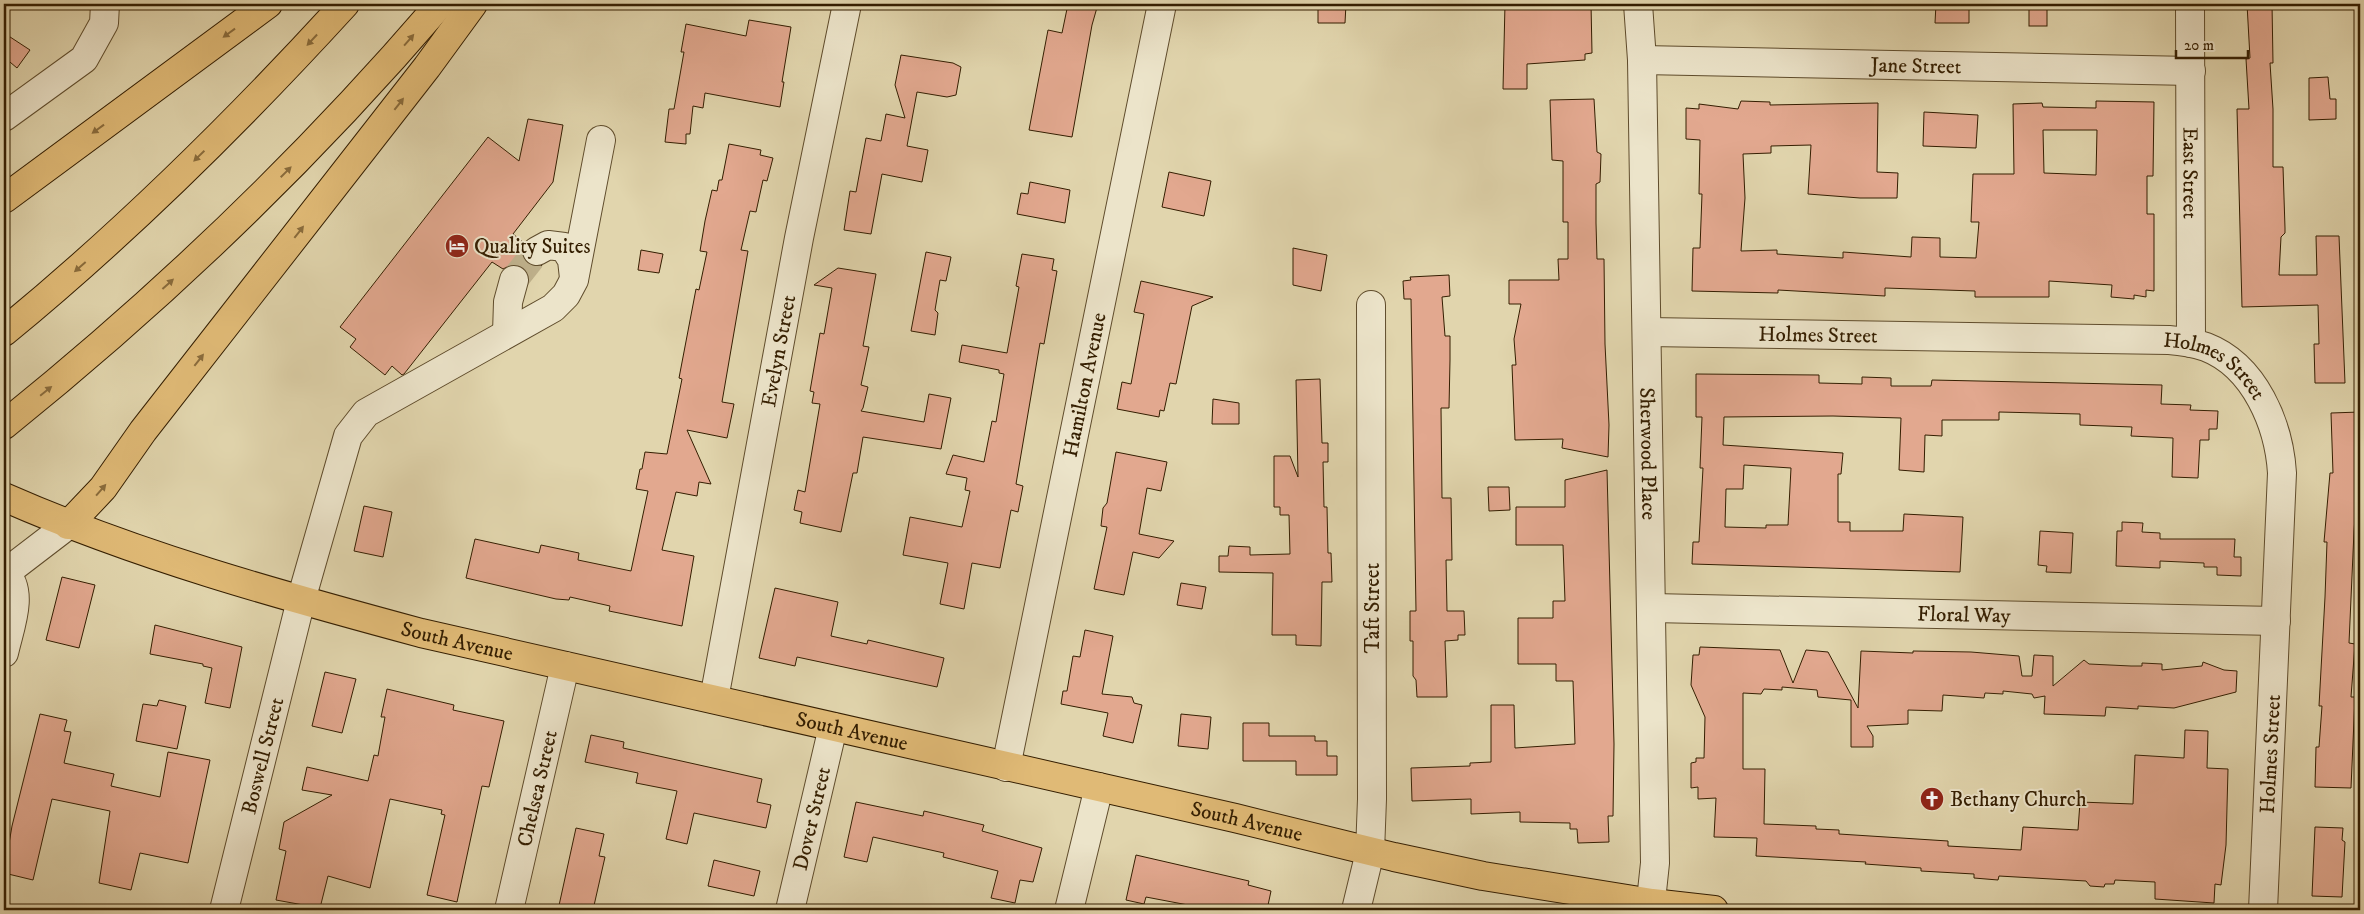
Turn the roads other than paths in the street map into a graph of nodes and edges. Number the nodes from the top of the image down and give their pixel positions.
1 (105, 4) edge
2 (268, 4) edge
3 (345, 4) edge
4 (440, 4) edge
5 (473, 4) edge
6 (847, 4) edge
7 (1162, 4) edge
8 (1638, 4) edge
9 (2190, 4) edge
10 (1642, 60) junction
11 (2190, 71) junction
12 (4, 117) edge
13 (601, 140) dead end
14 (4, 199) edge
15 (536, 251) tunnel mouth
16 (514, 280) tunnel mouth
17 (574, 280) junction
18 (1371, 305) dead end
19 (4, 332) edge
20 (1647, 332) junction
21 (507, 333) junction
22 (2191, 342) junction
23 (6, 423) edge
24 (4, 496) edge
25 (68, 525) junction
26 (4, 574) edge
27 (301, 600) junction
28 (1652, 608) junction
29 (2276, 621) junction
30 (4, 653) edge
31 (566, 666) junction
32 (714, 699) junction
33 (833, 727) junction
34 (1006, 767) junction
35 (1099, 787) junction
36 (1370, 852) junction
37 (1651, 907) edge
38 (224, 910) edge
39 (509, 910) edge
40 (790, 910) edge
41 (1069, 910) edge
42 (1356, 910) edge
43 (1714, 910) edge
44 (2263, 910) edge

1 - 12 street
2 -> 14 main road
3 -> 19 main road
23 -> 4 main road
25 -> 5 main road
6 - 32 street, Evelyn Street
7 - 34 street, Hamilton Avenue
8 - 10 street, Sherwood Place
9 - 11 street, East Street
10 - 11 street, Jane Street
10 - 20 street, Sherwood Place
11 - 22 street, East Street
13 - 17 street
15 - 17 street
16 - 21 street
17 - 21 street, Boswell Street
18 - 36 street, Taft Street
20 - 22 street, Holmes Street
20 - 28 street, Sherwood Place
21 - 27 street, Boswell Street
22 - 29 street, Holmes Street
24 - 25 main road, South Avenue
25 - 26 street
25 - 27 main road, South Avenue
26 - 30 street
27 - 31 main road, South Avenue
27 - 38 street, Boswell Street
28 - 29 street, Floral Way
28 - 37 street, Sherwood Place
29 - 44 street, Holmes Street
31 - 32 main road, South Avenue
31 - 39 street, Chelsea Street
32 - 33 main road, South Avenue
33 - 34 main road, South Avenue
33 - 40 street, Dover Street
34 - 35 main road, South Avenue
35 - 36 main road, South Avenue
35 - 41 street
36 - 37 main road, South Avenue
36 - 42 street, Taft Street
37 - 43 main road, South Avenue

